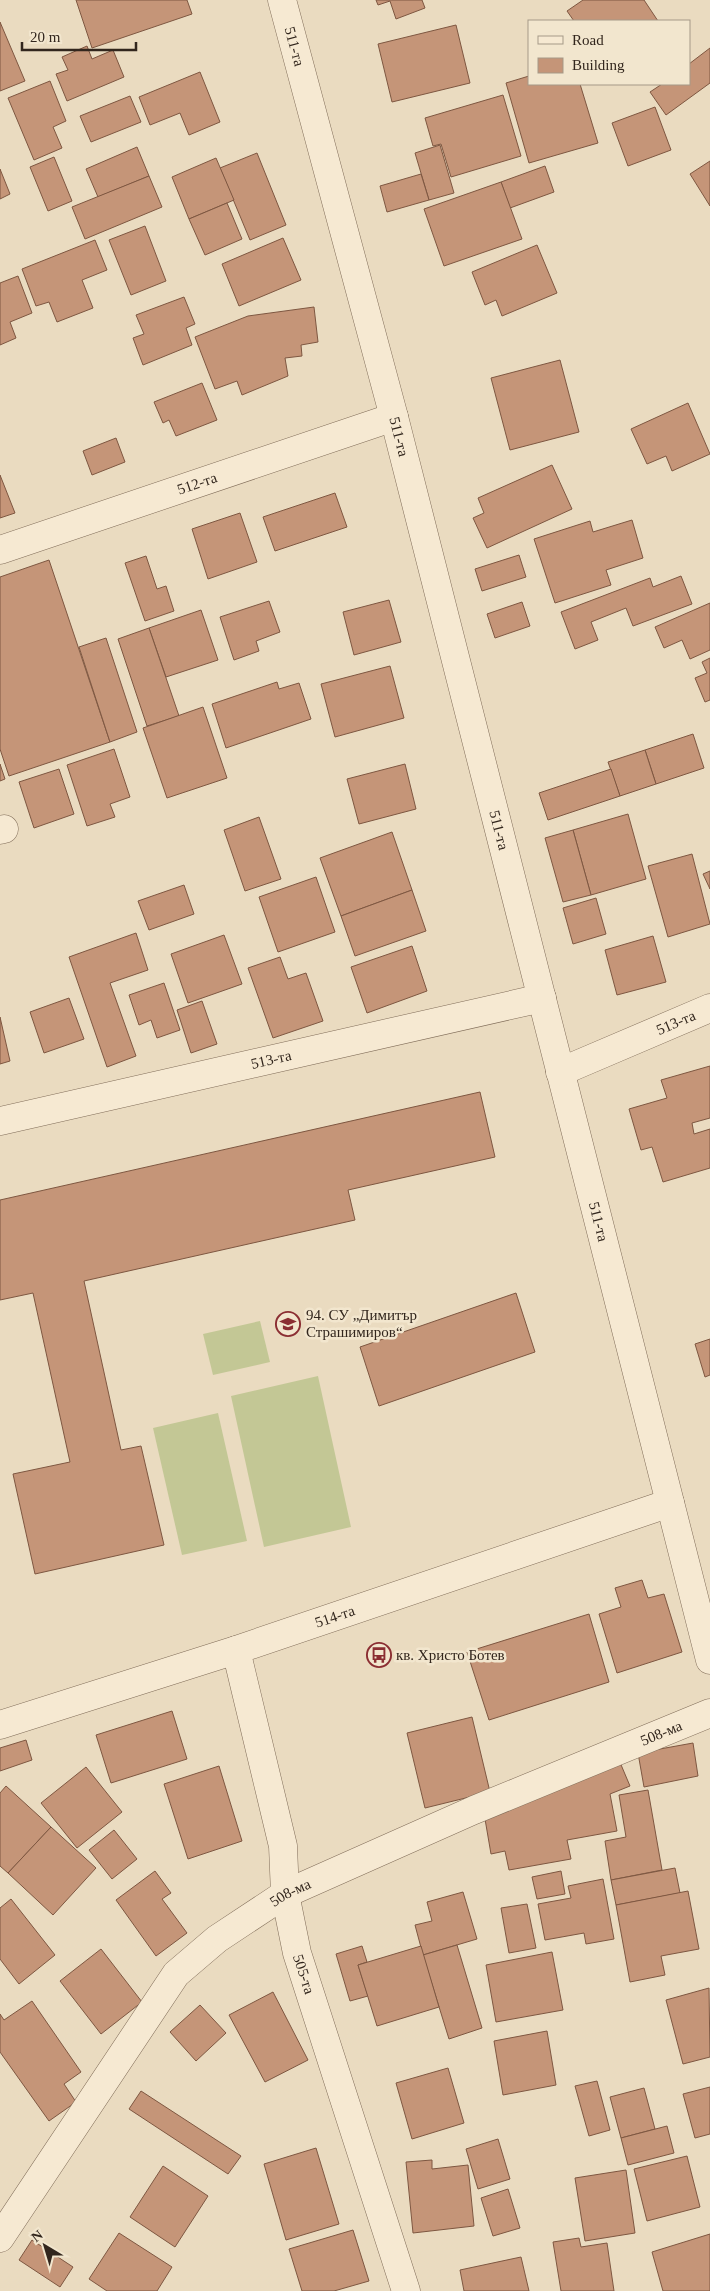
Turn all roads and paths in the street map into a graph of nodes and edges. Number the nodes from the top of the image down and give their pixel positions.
1 (282, 0) edge
2 (394, 418) junction
3 (0, 550) edge
4 (542, 998) junction
5 (710, 1008) edge
6 (560, 1072) junction
7 (0, 1121) edge
8 (670, 1503) junction
9 (701, 1585) edge
10 (236, 1650) junction
11 (710, 1660) edge
12 (710, 1713) edge
13 (0, 1725) edge
14 (285, 1894) junction
15 (0, 2238) edge
16 (406, 2291) edge

1 - 2 street, 511-та
2 - 3 street, 512-та
2 - 4 street, 511-та
4 - 6 street, 511-та
4 - 7 street, 513-та
5 - 6 street, 513-та
6 - 8 street, 511-та
8 - 9 street, 511-та
8 - 10 street, 514-та
9 - 11 street, 511-та
10 - 13 street, 514-та
10 - 14 street, 505-та
12 - 14 street, 508-ма
14 - 15 street, 508-ма
14 - 16 street, 505-та

